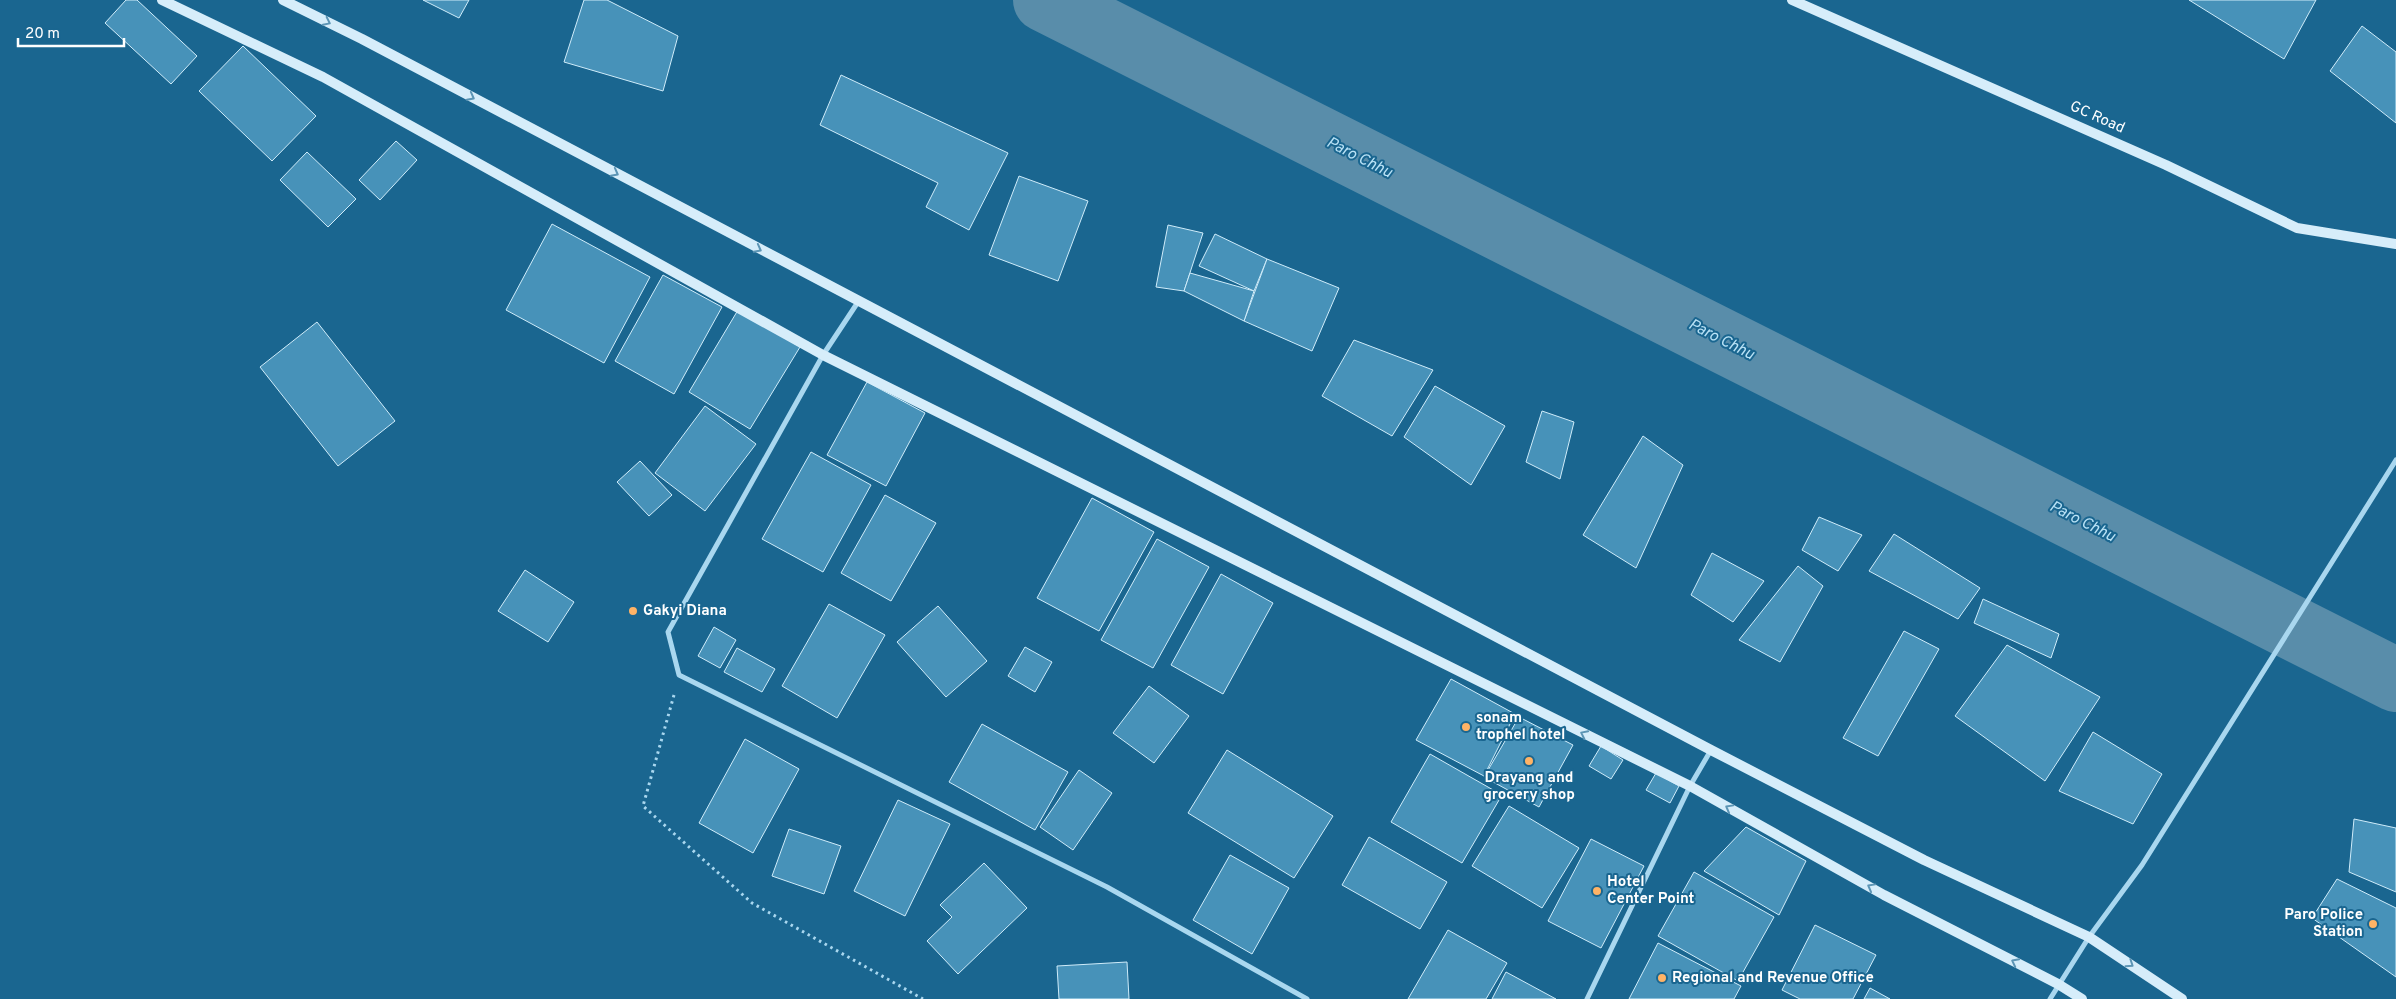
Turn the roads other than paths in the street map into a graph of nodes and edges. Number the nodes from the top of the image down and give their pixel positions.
1 (162, 0) edge
2 (284, 0) edge
3 (1792, 0) edge
4 (2396, 244) edge
5 (858, 302) junction
6 (823, 355) junction
7 (2396, 460) edge
8 (1711, 750) junction
9 (1690, 786) junction
10 (2089, 937) junction
11 (2058, 984) junction
12 (1307, 999) edge
13 (1587, 999) edge
14 (2050, 999) edge
15 (2082, 999) edge
16 (2182, 999) edge

1 - 6 street
2 -> 5 street
3 - 4 street, GC Road
5 - 6 street
5 - 8 street
9 -> 6 street
6 - 12 street
7 - 10 street
8 - 9 street
8 - 10 street
11 -> 9 street
9 - 13 street
10 - 11 street
10 -> 16 street
11 - 14 street
11 - 15 street

